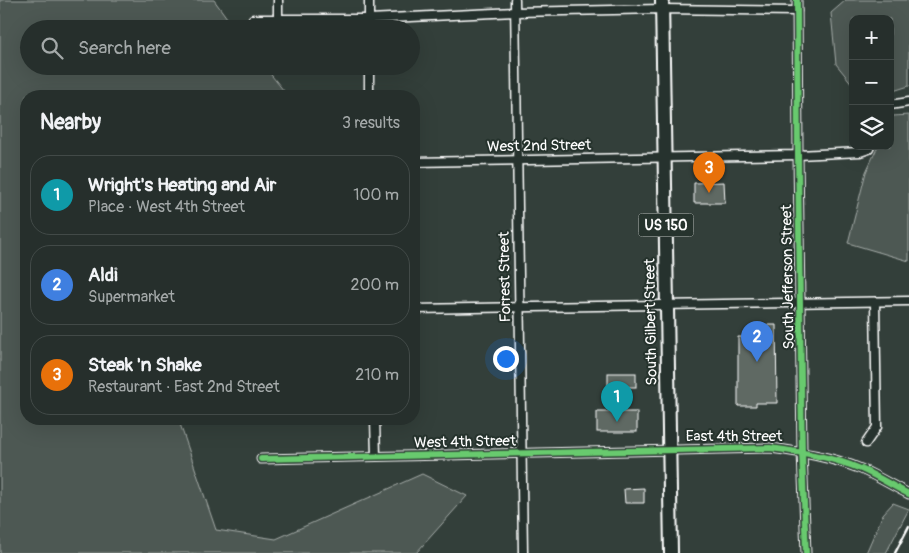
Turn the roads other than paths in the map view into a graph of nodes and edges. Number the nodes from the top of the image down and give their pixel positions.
1 (278, 0) edge
2 (369, 0) edge
3 (515, 0) edge
4 (797, 0) edge
5 (662, 4) edge
6 (797, 10) junction
7 (515, 12) junction
8 (252, 19) dead end
9 (278, 19) junction
10 (369, 19) junction
11 (369, 75) edge
12 (369, 90) edge
13 (909, 102) edge
14 (894, 104) edge
15 (866, 150) edge
16 (798, 155) junction
17 (664, 157) junction
18 (517, 160) junction
19 (420, 162) edge
20 (909, 301) edge
21 (801, 302) junction
22 (875, 302) junction
23 (667, 305) junction
24 (520, 307) junction
25 (420, 310) edge
26 (375, 425) edge
27 (866, 443) dead end
28 (670, 451) junction
29 (802, 452) junction
30 (521, 453) junction
31 (376, 456) junction
32 (261, 459) dead end
33 (909, 494) edge
34 (523, 553) edge
35 (672, 553) edge
36 (806, 553) edge

1 - 9 street
2 - 10 street
3 - 7 street, Forrest Street
4 - 6 street, South Jefferson Street
5 - 6 street
5 - 7 street
5 - 17 main road, South Gilbert Street / US 150
6 - 16 street, South Jefferson Street
7 - 10 street
7 - 18 street, Forrest Street
8 - 9 street
9 - 10 street
11 - 12 street
13 - 14 street
15 - 16 street, West 2nd Street
16 - 17 street, West 2nd Street
16 - 21 street, South Jefferson Street
17 - 18 street, West 2nd Street
17 - 23 main road, South Gilbert Street / US 150
18 - 19 street, West 2nd Street
18 - 24 street, Forrest Street
20 - 22 street
21 - 22 street
21 - 23 street
21 - 29 street, South Jefferson Street
22 - 27 street
23 - 24 street
23 - 28 main road, South Gilbert Street / US 150
24 - 25 street
24 - 30 street, Forrest Street
26 - 31 street
28 - 29 street, East 4th Street
28 - 30 street, West 4th Street
28 - 35 main road, South Gilbert Street / US 150
29 - 33 street, East 4th Street
29 - 36 street, South Jefferson Street
30 - 31 street, West 4th Street
30 - 34 street, Forrest Street
31 - 32 street, West 4th Street

